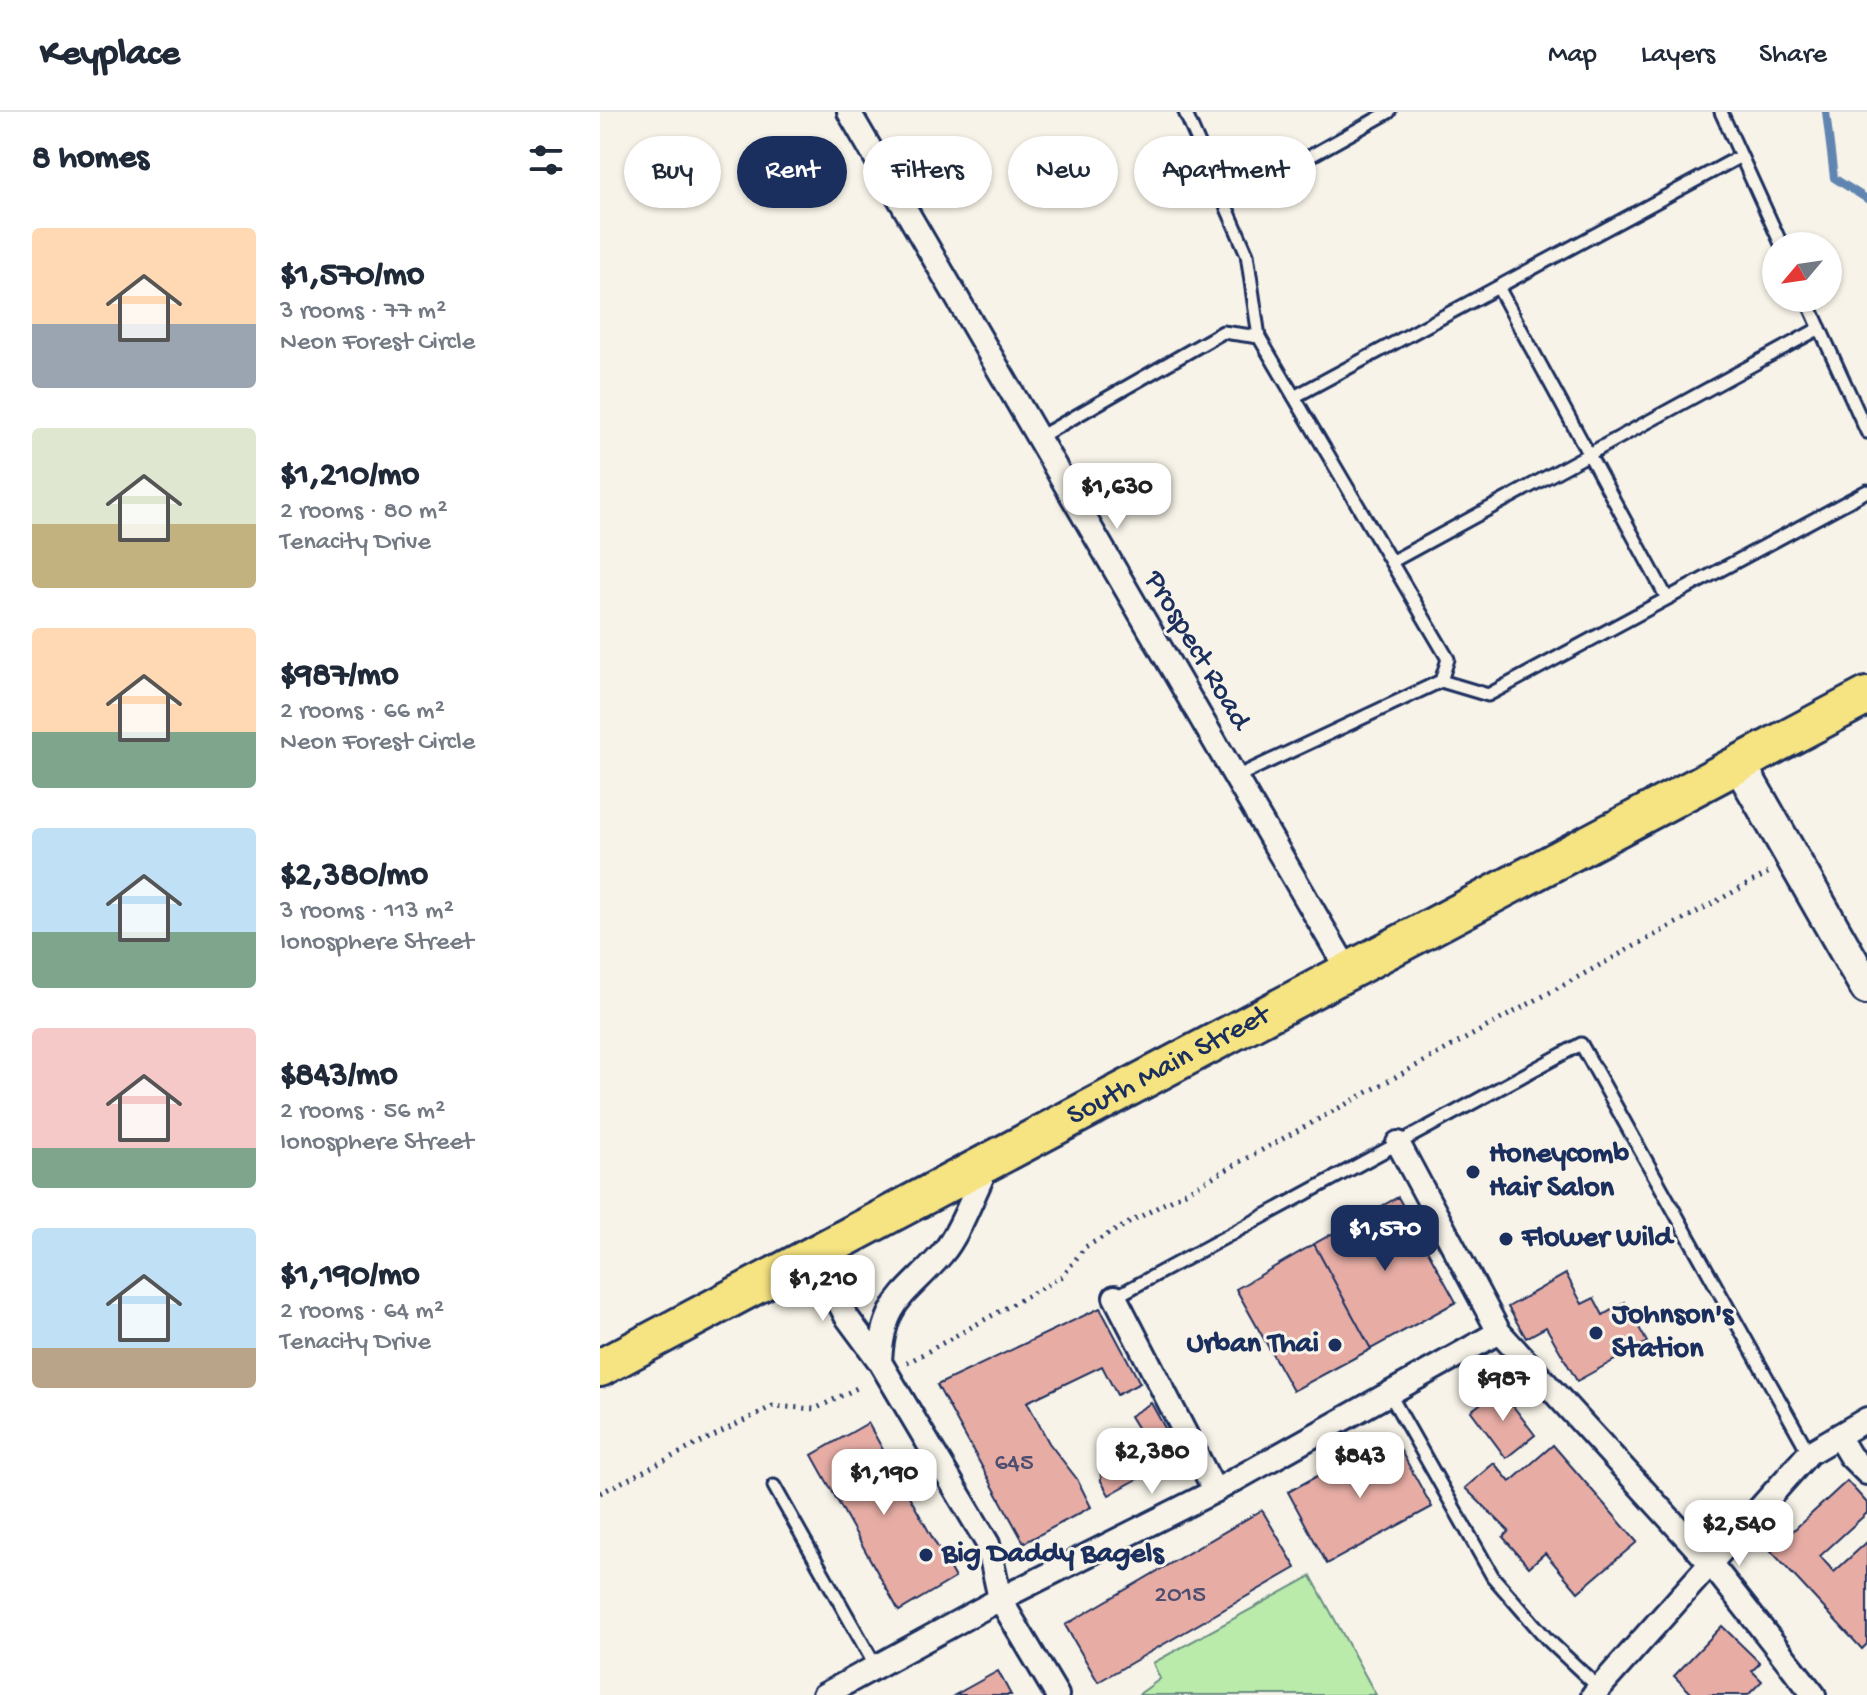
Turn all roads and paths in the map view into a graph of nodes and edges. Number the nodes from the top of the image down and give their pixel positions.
1 (849, 112) edge
2 (1185, 112) edge
3 (1389, 112) edge
4 (1721, 112) edge
5 (1195, 136) edge
6 (1316, 153) edge
7 (1741, 156) junction
8 (1227, 208) edge
9 (1776, 232) edge
10 (1498, 287) junction
11 (1813, 312) edge
12 (1820, 328) junction
13 (1259, 337) junction
14 (1294, 397) junction
15 (1867, 432) edge
16 (1036, 439) junction
17 (1588, 454) junction
18 (1867, 491) edge
19 (1391, 562) junction
20 (1667, 598) junction
21 (1441, 681) junction
22 (1867, 696) edge
23 (1739, 764) junction
24 (1236, 777) junction
25 (1793, 859) junction
26 (1348, 971) junction
27 (1867, 988) edge
28 (1398, 1143) junction
29 (989, 1161) junction
30 (814, 1254) junction
31 (1115, 1297) joint
32 (1499, 1332) junction
33 (880, 1362) junction
34 (906, 1364) dead end
35 (600, 1368) edge
36 (859, 1387) dead end
37 (1389, 1393) junction
38 (1867, 1419) edge
39 (1838, 1436) junction
40 (1809, 1453) junction
41 (1867, 1473) edge
42 (774, 1486) dead end
43 (1215, 1491) junction
44 (600, 1493) edge
45 (1711, 1564) junction
46 (1000, 1599) junction
47 (876, 1667) junction
48 (857, 1687) edge
49 (1596, 1692) edge
50 (824, 1695) edge
51 (1057, 1695) edge
52 (1814, 1695) edge

1 - 16 street, Prospect Road
2 - 5 lane
3 - 6 lane
4 - 7 lane
7 - 9 lane
7 - 10 lane
8 - 13 lane
10 - 14 lane
10 - 17 lane
11 - 12 lane
12 - 15 lane
12 - 17 lane
13 - 14 lane
13 - 16 lane
14 - 19 lane
16 - 24 street, Prospect Road
17 - 19 lane
17 - 20 lane
18 - 20 lane
19 - 21 lane
20 - 21 lane
21 - 24 lane
22 - 23 main road, South Main Street
23 - 25 street
23 - 26 main road, South Main Street
24 - 26 street, Prospect Road
25 - 27 street
25 - 34 path
26 - 29 main road, South Main Street
28 - 31 lane
28 - 32 street
28 - 40 lane
29 - 30 main road, South Main Street
29 - 33 street
30 - 33 street
30 - 35 main road, South Main Street
31 - 43 street
32 - 37 street
32 - 45 street
33 - 46 street
36 - 44 path
37 - 43 street
37 - 49 lane
38 - 39 street
39 - 40 street
39 - 41 street
40 - 45 street
42 - 47 lane
43 - 46 street
45 - 49 street
45 - 52 street
46 - 47 street
46 - 51 street
47 - 48 street
48 - 50 street

